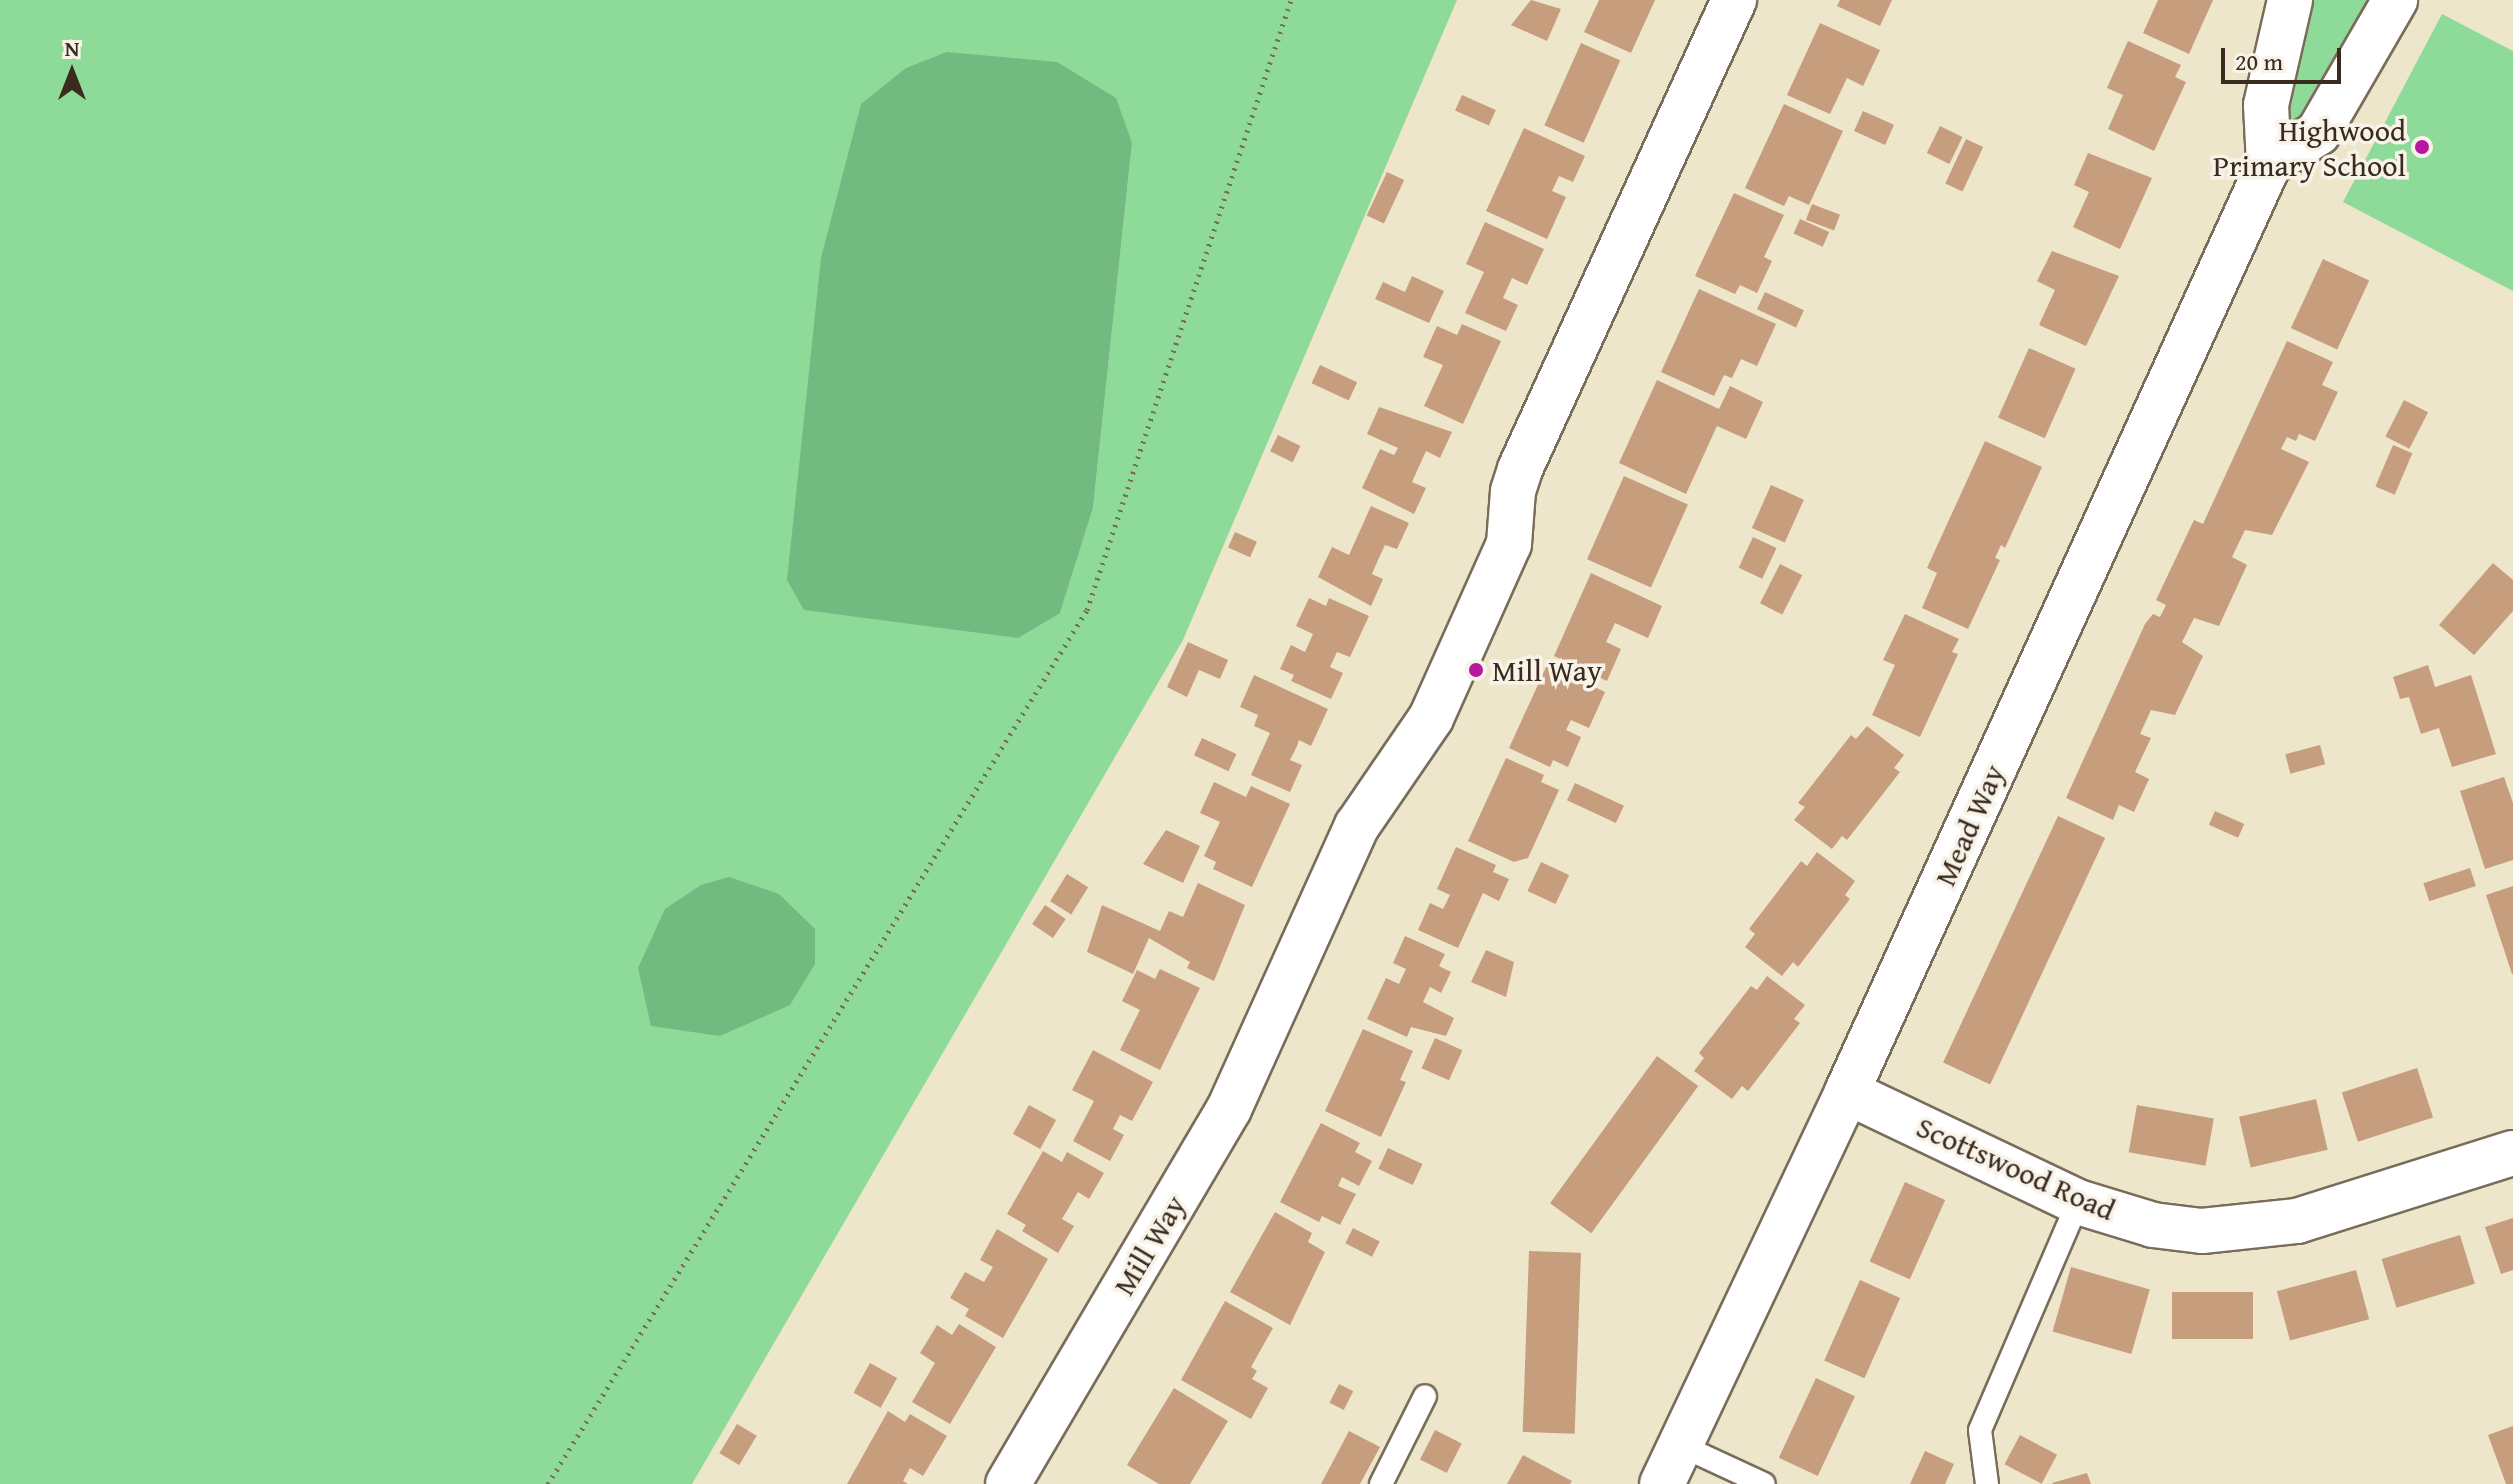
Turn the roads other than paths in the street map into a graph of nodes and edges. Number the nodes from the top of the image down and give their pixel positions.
1 (1734, 0) edge
2 (2290, 0) edge
3 (2395, 0) edge
4 (2269, 164) junction
5 (1847, 1092) junction
6 (2513, 1153) edge
7 (2078, 1202) junction
8 (1425, 1396) dead end
9 (1682, 1446) junction
10 (1008, 1484) edge
11 (1381, 1484) edge
12 (1662, 1484) edge
13 (1764, 1484) edge
14 (1987, 1484) edge

1 - 10 street, Mill Way
2 - 4 street, Mead Way
3 - 4 street
4 - 5 street, Mead Way
5 - 7 street, Scottswood Road
5 - 9 street, Mead Way
6 - 7 street, Scottswood Road
7 - 14 lane
8 - 11 lane
9 - 12 street, Mead Way
9 - 13 lane

